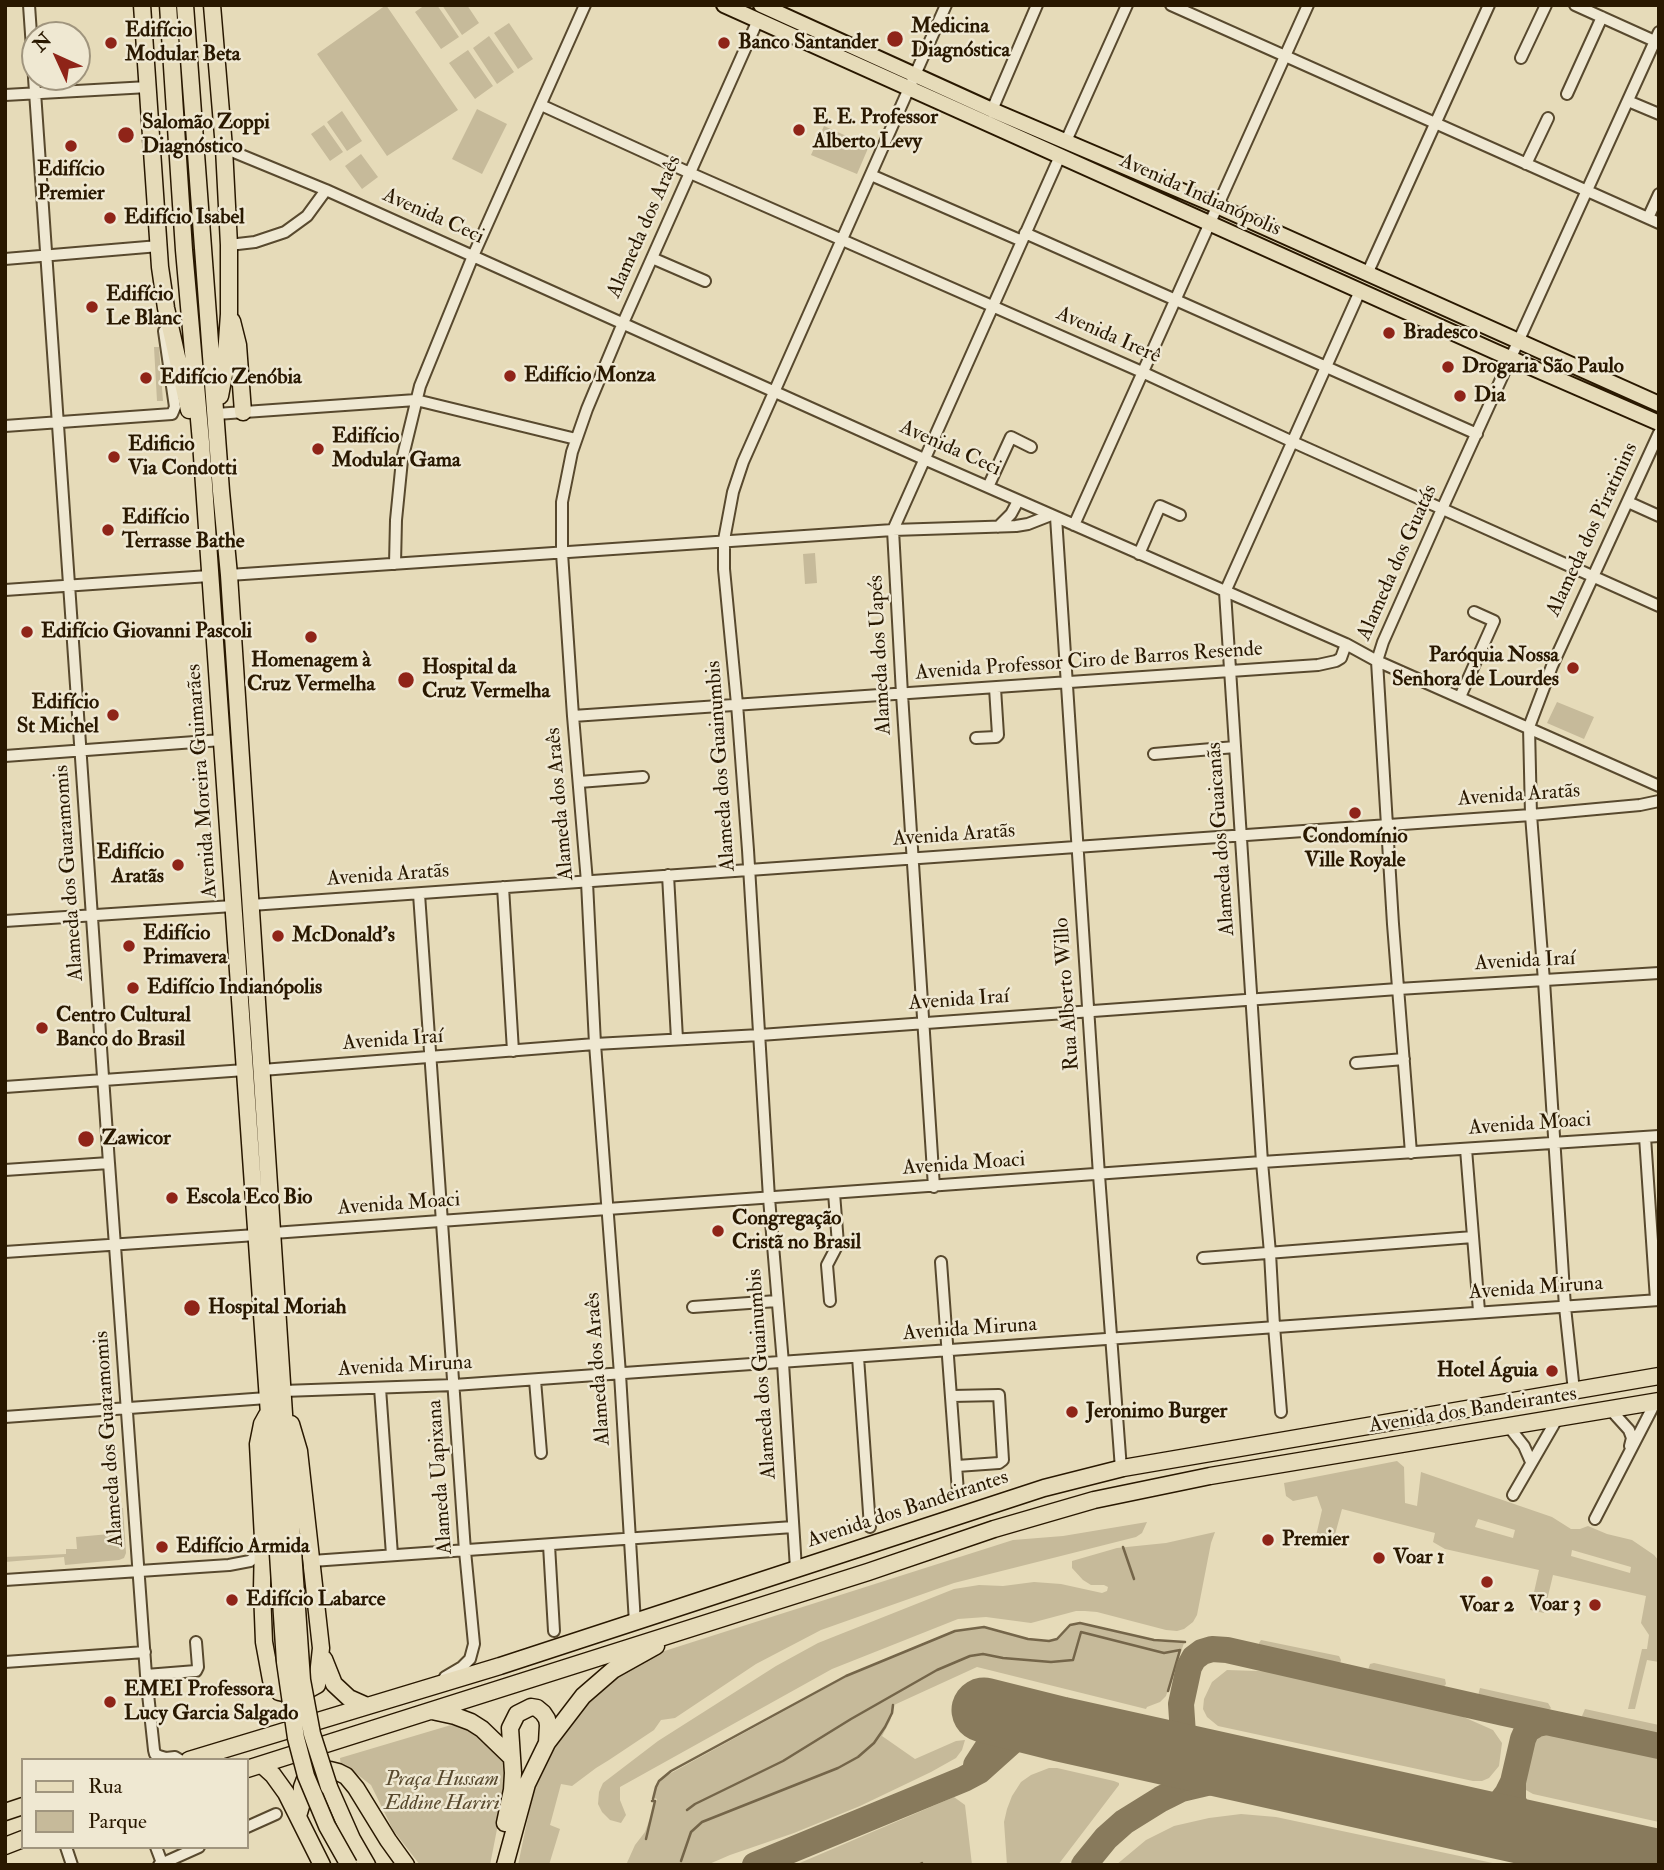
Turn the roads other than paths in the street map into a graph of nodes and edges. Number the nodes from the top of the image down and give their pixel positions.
1 (29, 5) edge
2 (142, 5) edge
3 (168, 5) edge
4 (185, 5) edge
5 (212, 5) edge
6 (585, 5) edge
7 (724, 5) edge
8 (946, 5) edge
9 (1037, 5) edge
10 (1127, 5) edge
11 (1171, 5) edge
12 (1308, 5) edge
13 (1489, 5) edge
14 (1546, 5) edge
15 (1575, 5) edge
16 (763, 9) edge
17 (1602, 18) junction
18 (1658, 39) edge
19 (1286, 56) junction
20 (1521, 58) dead end
21 (912, 81) junction
22 (148, 87) junction
23 (34, 93) junction
24 (1567, 94) dead end
25 (5, 95) edge
26 (1628, 101) junction
27 (541, 105) junction
28 (992, 110) junction
29 (1659, 114) edge
30 (1548, 118) dead end
31 (1436, 123) junction
32 (1066, 141) junction
33 (224, 148) junction
34 (1060, 156) junction
35 (1526, 164) junction
36 (690, 173) junction
37 (871, 175) junction
38 (326, 190) junction
39 (1587, 190) junction
40 (1659, 194) edge
41 (1217, 206) junction
42 (1648, 218) junction
43 (1210, 223) junction
44 (1659, 223) edge
45 (1023, 237) junction
46 (842, 239) junction
47 (229, 245) junction
48 (159, 246) junction
49 (47, 256) junction
50 (473, 256) junction
51 (652, 258) junction
52 (5, 259) edge
53 (1367, 274) junction
54 (705, 281) dead end
55 (1360, 291) junction
56 (1175, 299) junction
57 (992, 306) junction
58 (166, 308) junction
59 (229, 314) junction
60 (623, 323) junction
61 (1518, 342) junction
62 (1511, 359) junction
63 (1327, 366) junction
64 (1142, 372) junction
65 (774, 390) junction
66 (416, 400) junction
67 (1659, 404) edge
68 (243, 412) junction
69 (216, 413) junction
70 (57, 422) junction
71 (1659, 423) edge
72 (5, 426) edge
73 (1659, 433) edge
74 (1477, 434) junction
75 (576, 439) junction
76 (201, 442) junction
77 (1293, 442) junction
78 (1031, 447) dead end
79 (924, 460) junction
80 (988, 486) junction
81 (1018, 501) junction
82 (1628, 502) junction
83 (1443, 509) junction
84 (1180, 515) dead end
85 (1053, 516) junction
86 (1659, 516) edge
87 (1074, 525) junction
88 (998, 527) junction
89 (893, 530) junction
90 (723, 540) junction
91 (562, 553) junction
92 (1139, 554) junction
93 (395, 564) junction
94 (229, 575) junction
95 (209, 576) junction
96 (1594, 576) junction
97 (69, 585) junction
98 (5, 590) edge
99 (1225, 592) junction
100 (1659, 606) edge
101 (1474, 612) dead end
102 (1346, 644) junction
103 (1377, 661) junction
104 (1230, 672) junction
105 (1065, 683) junction
106 (995, 688) junction
107 (902, 694) junction
108 (1460, 697) junction
109 (737, 704) junction
110 (573, 716) junction
111 (1529, 727) junction
112 (975, 738) dead end
113 (222, 740) junction
114 (1235, 747) junction
115 (81, 751) junction
116 (1154, 754) dead end
117 (5, 756) edge
118 (643, 778) dead end
119 (579, 782) junction
120 (1659, 786) edge
121 (1659, 802) edge
122 (1531, 815) junction
123 (1387, 825) junction
124 (1241, 835) junction
125 (1077, 847) junction
126 (912, 858) junction
127 (750, 869) junction
128 (668, 876) junction
129 (587, 882) junction
130 (503, 887) junction
131 (419, 894) junction
132 (251, 905) junction
133 (233, 906) junction
134 (92, 915) junction
135 (5, 921) edge
136 (1659, 973) edge
137 (1544, 981) junction
138 (1398, 989) junction
139 (1252, 1000) junction
140 (1088, 1010) junction
141 (923, 1023) junction
142 (760, 1035) junction
143 (677, 1040) junction
144 (595, 1044) junction
145 (513, 1051) junction
146 (431, 1057) junction
147 (1404, 1059) junction
148 (1356, 1063) dead end
149 (244, 1070) junction
150 (262, 1070) junction
151 (103, 1080) junction
152 (5, 1087) edge
153 (1659, 1136) edge
154 (1645, 1137) junction
155 (1555, 1143) junction
156 (1466, 1149) junction
157 (1411, 1153) junction
158 (1262, 1162) junction
159 (109, 1163) junction
160 (5, 1170) edge
161 (1099, 1175) junction
162 (933, 1187) junction
163 (834, 1193) junction
164 (769, 1198) junction
165 (607, 1209) junction
166 (442, 1221) junction
167 (273, 1233) junction
168 (256, 1235) junction
169 (1473, 1237) junction
170 (115, 1244) junction
171 (5, 1252) edge
172 (1270, 1253) junction
173 (1203, 1258) dead end
174 (941, 1262) dead end
175 (1657, 1300) edge
176 (777, 1301) junction
177 (830, 1301) dead end
178 (693, 1307) dead end
179 (1565, 1307) junction
180 (1479, 1311) junction
181 (1274, 1326) junction
182 (1111, 1340) junction
183 (948, 1351) junction
184 (858, 1357) junction
185 (783, 1363) junction
186 (620, 1374) junction
187 (1659, 1376) edge
188 (535, 1380) junction
189 (454, 1385) junction
190 (380, 1388) junction
191 (284, 1391) junction
192 (1574, 1391) junction
193 (952, 1396) junction
194 (1657, 1401) edge
195 (268, 1405) junction
196 (127, 1408) junction
197 (1610, 1409) junction
198 (1281, 1412) dead end
199 (285, 1416) junction
200 (5, 1417) edge
201 (1557, 1419) junction
202 (1509, 1427) junction
203 (1629, 1452) junction
204 (541, 1454) dead end
205 (1531, 1462) junction
206 (957, 1466) junction
207 (1121, 1469) junction
208 (958, 1492) dead end
209 (1513, 1495) dead end
210 (1595, 1519) dead end
211 (793, 1527) junction
212 (870, 1527) dead end
213 (263, 1539) junction
214 (630, 1539) junction
215 (549, 1545) junction
216 (465, 1551) junction
217 (286, 1553) junction
218 (392, 1555) junction
219 (313, 1561) junction
220 (796, 1569) junction
221 (138, 1571) junction
222 (5, 1580) edge
223 (635, 1623) junction
224 (554, 1631) dead end
225 (669, 1635) junction
226 (196, 1642) dead end
227 (321, 1648) junction
228 (145, 1652) junction
229 (5, 1662) edge
230 (146, 1675) junction
231 (418, 1692) junction
232 (367, 1706) junction
233 (429, 1711) junction
234 (547, 1743) junction
235 (166, 1758) edge
236 (196, 1758) edge
237 (512, 1758) junction
238 (255, 1767) edge
239 (276, 1814) dead end
240 (298, 1816) junction
241 (248, 1827) edge
242 (195, 1849) edge
243 (161, 1864) edge
244 (322, 1865) edge
245 (349, 1865) edge
246 (367, 1865) edge
247 (406, 1865) edge
248 (497, 1865) edge
249 (505, 1865) edge

1 - 23 street, Alameda dos Guaramomis
2 - 22 highway
3 - 76 highway, Avenida Moreira Guimarães
4 - 69 highway, Avenida Moreira Guimarães
5 - 33 highway, Avenida Moreira Guimarães
6 - 27 street
7 - 16 main road, Avenida Indianópolis
8 - 21 street, Alameda dos Guainumbis
9 - 28 street
10 - 32 street
11 - 19 street
12 - 19 street
13 - 31 street
14 - 20 street
15 - 17 street
16 - 21 main road, Avenida Indianópolis
16 - 36 street, Alameda dos Araês
17 - 18 street
17 - 24 street
18 - 26 street, Alameda dos Guatás
19 - 31 street
19 - 41 street
21 - 28 main road, Avenida Indianópolis
21 - 34 main road, Avenida Indianópolis
21 - 37 street, Alameda dos Guainumbis
22 - 23 street
22 - 48 highway
23 - 25 street
23 - 49 street, Alameda dos Guaramomis
26 - 29 street
26 - 39 street, Alameda dos Guatás
27 - 36 street, Avenida Irerê
27 - 50 street
28 - 32 main road, Avenida Indianópolis
30 - 35 street
31 - 35 street
31 - 53 street
32 - 41 main road, Avenida Indianópolis
33 - 38 street, Avenida Ceci
33 - 47 highway, Avenida Moreira Guimarães
34 - 43 main road, Avenida Indianópolis
34 - 45 street, Alameda dos Uapés
35 - 39 street
36 - 46 street, Avenida Irerê
36 - 51 street, Alameda dos Araês
37 - 45 street
37 - 46 street, Alameda dos Guainumbis
38 - 47 street
38 - 50 street, Avenida Ceci
39 - 42 street
39 - 61 street, Alameda dos Guatás
40 - 42 street
41 - 43 street
41 - 53 main road, Avenida Indianópolis
42 - 44 street
43 - 55 main road, Avenida Indianópolis
43 - 56 street
45 - 56 street
45 - 57 street, Alameda dos Uapés
46 - 57 street, Avenida Irerê
46 - 65 street, Alameda dos Guainumbis
47 - 59 highway, Avenida Moreira Guimarães
48 - 49 street
48 - 58 highway
49 - 52 street
49 - 70 street, Alameda dos Guaramomis
50 - 60 street, Avenida Ceci
50 - 66 street
51 - 54 street
51 - 60 street, Alameda dos Araês
53 - 61 main road, Avenida Indianópolis
55 - 62 main road, Avenida Indianópolis
55 - 63 street, Alameda dos Guaicanãs
56 - 63 street
56 - 64 street
57 - 64 street, Avenida Irerê
57 - 79 street, Alameda dos Uapés
58 - 70 street
58 - 76 highway
59 - 68 highway
59 - 69 highway, Avenida Moreira Guimarães
60 - 65 street, Avenida Ceci
60 - 75 street, Alameda dos Araês
61 - 62 street, Alameda dos Guatás
61 - 67 main road, Avenida Indianópolis
62 - 71 main road, Avenida Indianópolis
62 - 74 street, Alameda dos Guatás
63 - 74 street
63 - 77 street, Alameda dos Guaicanãs
64 - 77 street, Avenida Irerê
64 - 87 street
65 - 79 street, Avenida Ceci
65 - 90 street, Alameda dos Guainumbis
66 - 68 street
66 - 75 street
66 - 93 street
68 - 69 street
69 - 94 highway, Avenida Moreira Guimarães
70 - 72 street
70 - 97 street, Alameda dos Guaramomis
73 - 82 street, Alameda dos Piratinins
74 - 83 street, Alameda dos Guatás
75 - 91 street, Alameda dos Araês
76 - 95 highway, Avenida Moreira Guimarães
77 - 83 street, Avenida Irerê
77 - 99 street, Alameda dos Guaicanãs
78 - 80 street
79 - 80 street, Avenida Ceci
79 - 89 street, Alameda dos Uapés
80 - 81 street, Avenida Ceci
81 - 85 street, Avenida Ceci
81 - 88 street
82 - 86 street
82 - 96 street, Alameda dos Piratinins
83 - 96 street, Avenida Irerê
83 - 103 street, Alameda dos Guatás
84 - 92 street
85 - 87 street, Avenida Ceci
85 - 88 street
85 - 105 street, Rua Alberto Willo
87 - 92 street, Avenida Ceci
88 - 89 street
89 - 90 street
89 - 107 street, Alameda dos Uapés
90 - 91 street
90 - 109 street, Alameda dos Guainumbis
91 - 93 street
91 - 110 street, Alameda dos Araês
92 - 99 street, Avenida Ceci
93 - 94 street
94 - 132 highway, Avenida Moreira Guimarães
95 - 97 street
95 - 113 highway, Avenida Moreira Guimarães
96 - 100 street, Avenida Irerê
96 - 111 street, Alameda dos Piratinins
97 - 98 street
97 - 115 street, Alameda dos Guaramomis
99 - 102 street, Avenida Ceci
99 - 104 street, Alameda dos Guaicanãs
101 - 108 street
102 - 103 street, Avenida Ceci
102 - 104 street, Avenida Professor Ciro de Barros Resende
103 - 108 street, Avenida Ceci
103 - 123 street, Alameda dos Guatás
104 - 105 street, Avenida Professor Ciro de Barros Resende
104 - 114 street, Alameda dos Guaicanãs
105 - 106 street, Avenida Professor Ciro de Barros Resende
105 - 125 street, Rua Alberto Willo
106 - 107 street, Avenida Professor Ciro de Barros Resende
106 - 112 street
107 - 109 street, Avenida Professor Ciro de Barros Resende
107 - 126 street, Alameda dos Uapés
108 - 111 street, Avenida Ceci
109 - 110 street, Avenida Professor Ciro de Barros Resende
109 - 127 street, Alameda dos Guainumbis
110 - 119 street, Alameda dos Araês
111 - 120 street, Avenida Ceci
111 - 122 street, Alameda dos Piratinins
113 - 115 street
113 - 133 highway, Avenida Moreira Guimarães
114 - 116 street
114 - 124 street, Alameda dos Guaicanãs
115 - 117 street
115 - 134 street, Alameda dos Guaramomis
118 - 119 street
119 - 129 street, Alameda dos Araês
121 - 122 street, Avenida Aratãs
122 - 123 street, Avenida Aratãs
122 - 137 street, Alameda dos Piratinins
123 - 124 street, Avenida Aratãs
123 - 138 street, Alameda dos Guatás
124 - 125 street, Avenida Aratãs
124 - 139 street, Alameda dos Guaicanãs
125 - 126 street, Avenida Aratãs
125 - 140 street, Rua Alberto Willo
126 - 127 street, Avenida Aratãs
126 - 141 street, Alameda dos Uapés
127 - 128 street, Avenida Aratãs
127 - 142 street, Alameda dos Guainumbis
128 - 129 street, Avenida Aratãs
128 - 143 street
129 - 130 street, Avenida Aratãs
129 - 144 street, Alameda dos Araês
130 - 131 street, Avenida Aratãs
130 - 145 street
131 - 132 street, Avenida Aratãs
131 - 146 street, Alameda Uapixana
132 - 150 highway, Avenida Moreira Guimarães
133 - 134 street
133 - 149 highway, Avenida Moreira Guimarães
134 - 135 street
134 - 151 street, Alameda dos Guaramomis
136 - 137 street, Avenida Iraí
137 - 138 street, Avenida Iraí
137 - 155 street, Alameda dos Piratinins
138 - 139 street, Avenida Iraí
138 - 147 street, Alameda dos Guatás
139 - 140 street, Avenida Iraí
139 - 158 street, Alameda dos Guaicanãs
140 - 141 street, Avenida Iraí
140 - 161 street, Rua Alberto Willo
141 - 142 street, Avenida Iraí
141 - 162 street, Alameda dos Uapés
142 - 143 street, Avenida Iraí
142 - 164 street, Alameda dos Guainumbis
143 - 144 street, Avenida Iraí
144 - 145 street, Avenida Iraí
144 - 165 street, Alameda dos Araês
145 - 146 street, Avenida Iraí
146 - 150 street, Avenida Iraí
146 - 166 street, Alameda Uapixana
147 - 148 street
147 - 157 street, Alameda dos Guatás
149 - 151 street
149 - 168 highway, Avenida Moreira Guimarães
150 - 167 highway, Avenida Moreira Guimarães
151 - 152 street
151 - 159 street, Alameda dos Guaramomis
153 - 154 street, Avenida Moaci
154 - 155 street, Avenida Moaci
154 - 175 street
155 - 156 street, Avenida Moaci
155 - 179 street, Alameda dos Piratinins
156 - 157 street, Avenida Moaci
156 - 169 street
157 - 158 street, Avenida Moaci
158 - 161 street, Avenida Moaci
158 - 172 street, Alameda dos Guaicanãs
159 - 160 street
159 - 170 street, Alameda dos Guaramomis
161 - 162 street, Avenida Moaci
161 - 182 street, Rua Alberto Willo
162 - 163 street, Avenida Moaci
163 - 164 street, Avenida Moaci
163 - 177 street
164 - 165 street, Avenida Moaci
164 - 176 street, Alameda dos Guainumbis
165 - 166 street, Avenida Moaci
165 - 186 street, Alameda dos Araês
166 - 167 street, Avenida Moaci
166 - 189 street, Alameda Uapixana
167 - 191 highway, Avenida Moreira Guimarães
168 - 170 street
168 - 195 highway, Avenida Moreira Guimarães
169 - 172 street
169 - 180 street
170 - 171 street
170 - 196 street, Alameda dos Guaramomis
172 - 173 street
172 - 181 street, Alameda dos Guaicanãs
174 - 183 street
175 - 179 street, Avenida Miruna
176 - 178 street
176 - 185 street, Alameda dos Guainumbis
179 - 180 street, Avenida Miruna
179 - 192 street, Alameda dos Piratinins
180 - 181 street, Avenida Miruna
181 - 182 street, Avenida Miruna
181 - 198 street, Alameda dos Guaicanãs
182 - 183 street, Avenida Miruna
182 - 207 street, Rua Alberto Willo
183 - 184 street, Avenida Miruna
183 - 193 street
184 - 185 street, Avenida Miruna
184 - 212 street
185 - 186 street, Avenida Miruna
185 - 211 street, Alameda dos Guainumbis
186 - 188 street, Avenida Miruna
186 - 214 street, Alameda dos Araês
187 - 192 highway, Avenida dos Bandeirantes
188 - 189 street, Avenida Miruna
188 - 204 street
189 - 190 street, Avenida Miruna
189 - 216 street, Alameda Uapixana
190 - 191 street, Avenida Miruna
190 - 218 street
191 - 199 highway, Avenida Moreira Guimarães
192 - 207 highway, Avenida dos Bandeirantes
193 - 206 street
193 - 206 street
194 - 197 highway, Avenida dos Bandeirantes
194 - 203 street
195 - 196 street
195 - 213 highway
195 - 217 highway, Avenida Moreira Guimarães
196 - 200 street
196 - 221 street, Alameda dos Guaramomis
197 - 201 highway, Avenida dos Bandeirantes
197 - 203 street
199 - 217 highway, Avenida Moreira Guimarães
199 - 219 highway
201 - 202 highway, Avenida dos Bandeirantes
201 - 205 street
202 - 205 street
202 - 225 highway, Avenida dos Bandeirantes
203 - 210 street
205 - 209 street
206 - 208 street
207 - 220 highway, Avenida dos Bandeirantes
211 - 214 street
211 - 220 street, Alameda dos Guainumbis
213 - 221 street
213 - 227 highway
214 - 215 street
214 - 223 street, Alameda dos Araês
215 - 216 street
215 - 224 street
216 - 218 street
216 - 231 street, Alameda Uapixana
217 - 245 highway, bridge
217 - 246 highway, bridge
218 - 219 street
219 - 227 highway
220 - 223 highway, Avenida dos Bandeirantes
221 - 222 street
221 - 228 street, Alameda dos Guaramomis
223 - 231 highway, Avenida dos Bandeirantes
225 - 233 highway, Avenida dos Bandeirantes
225 - 234 highway
226 - 230 street
227 - 232 highway
228 - 229 street
228 - 230 street, Alameda dos Guaramomis
230 - 235 street, Alameda dos Guaramomis
231 - 232 highway, Avenida dos Bandeirantes
232 - 236 highway, Avenida dos Bandeirantes
233 - 237 highway
233 - 238 highway, Avenida dos Bandeirantes
234 - 237 highway
234 - 249 highway
237 - 248 highway
238 - 240 highway
239 - 241 street
240 - 244 highway
240 - 247 highway
242 - 243 street

